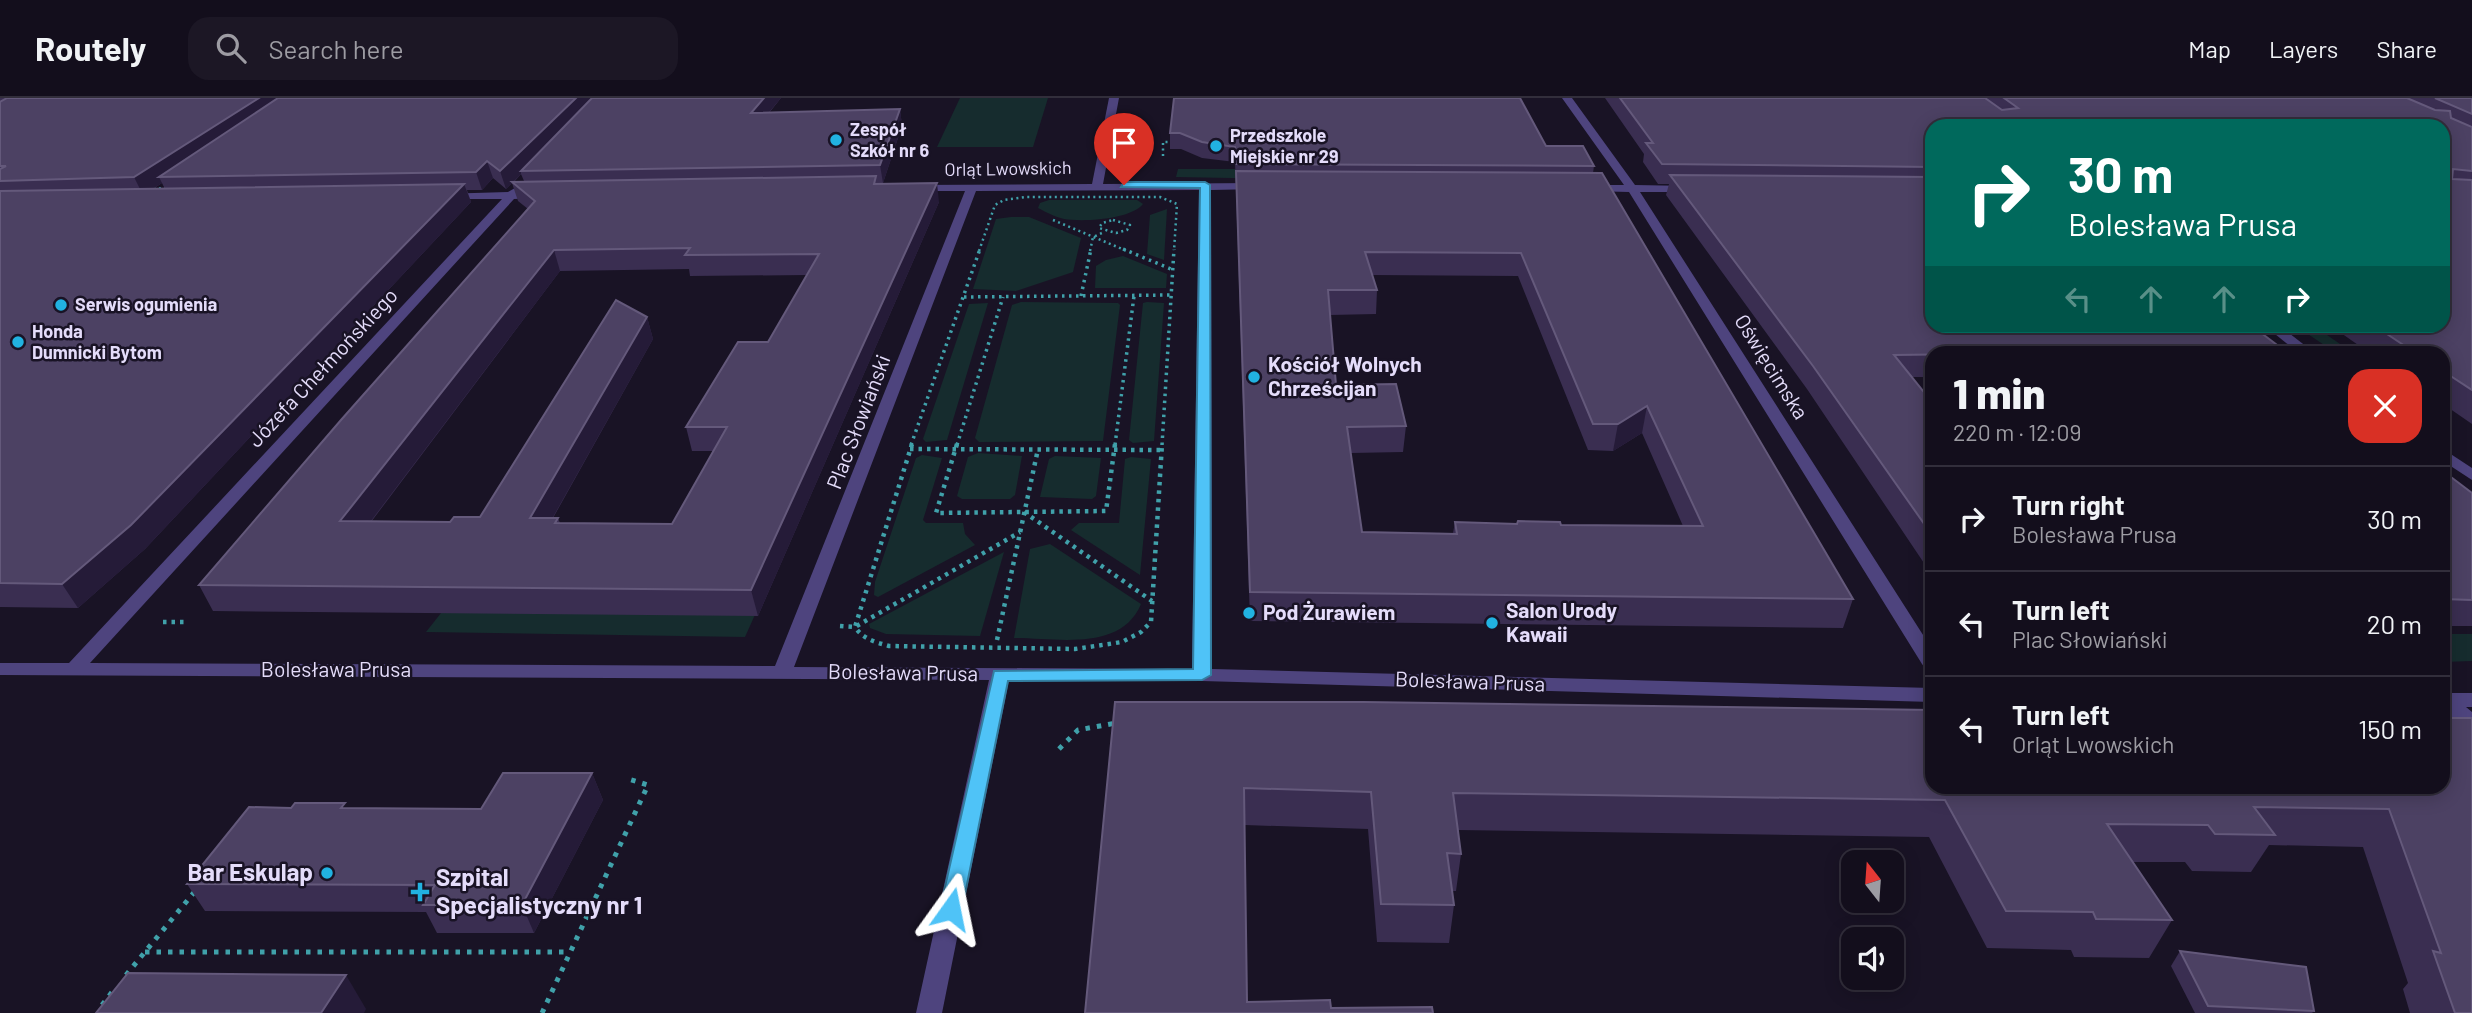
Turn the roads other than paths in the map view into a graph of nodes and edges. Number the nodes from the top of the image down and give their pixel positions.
1 (1114, 98) edge
2 (1567, 98) edge
3 (526, 180) edge
4 (1097, 185) junction
5 (1205, 185) junction
6 (1279, 186) edge
7 (903, 188) edge
8 (1575, 188) edge
9 (1629, 188) junction
10 (1699, 189) edge
11 (549, 194) edge
12 (970, 194) junction
13 (511, 195) junction
14 (434, 196) edge
15 (2281, 333) edge
16 (2298, 346) edge
17 (2450, 459) edge
18 (2472, 475) edge
19 (1925, 653) edge
20 (0, 669) edge
21 (74, 669) junction
22 (783, 671) junction
23 (1000, 675) junction
24 (1202, 675) junction
25 (1925, 695) edge
26 (2450, 700) edge
27 (2472, 700) edge
28 (2450, 705) edge
29 (2472, 724) edge
30 (929, 1013) edge

1 - 4 street
2 - 9 street, Oświęcimska
3 - 13 street, Józefa Chełmońskiego
4 - 5 street, Orląt Lwowskich
4 - 12 street, Orląt Lwowskich
5 - 6 street, Orląt Lwowskich
5 - 24 street
7 - 12 street, Orląt Lwowskich
8 - 9 street
9 - 10 street
9 - 19 street, Oświęcimska
11 - 13 street
12 - 22 street, Plac Słowiański
13 - 14 street
13 - 21 street, Józefa Chełmońskiego
15 - 16 street
17 - 18 street
20 - 21 street, Bolesława Prusa
21 - 22 street, Bolesława Prusa
22 - 23 street, Bolesława Prusa
23 - 24 street, Bolesława Prusa
23 - 30 street
24 - 25 street, Bolesława Prusa
26 - 27 street
28 - 29 street

